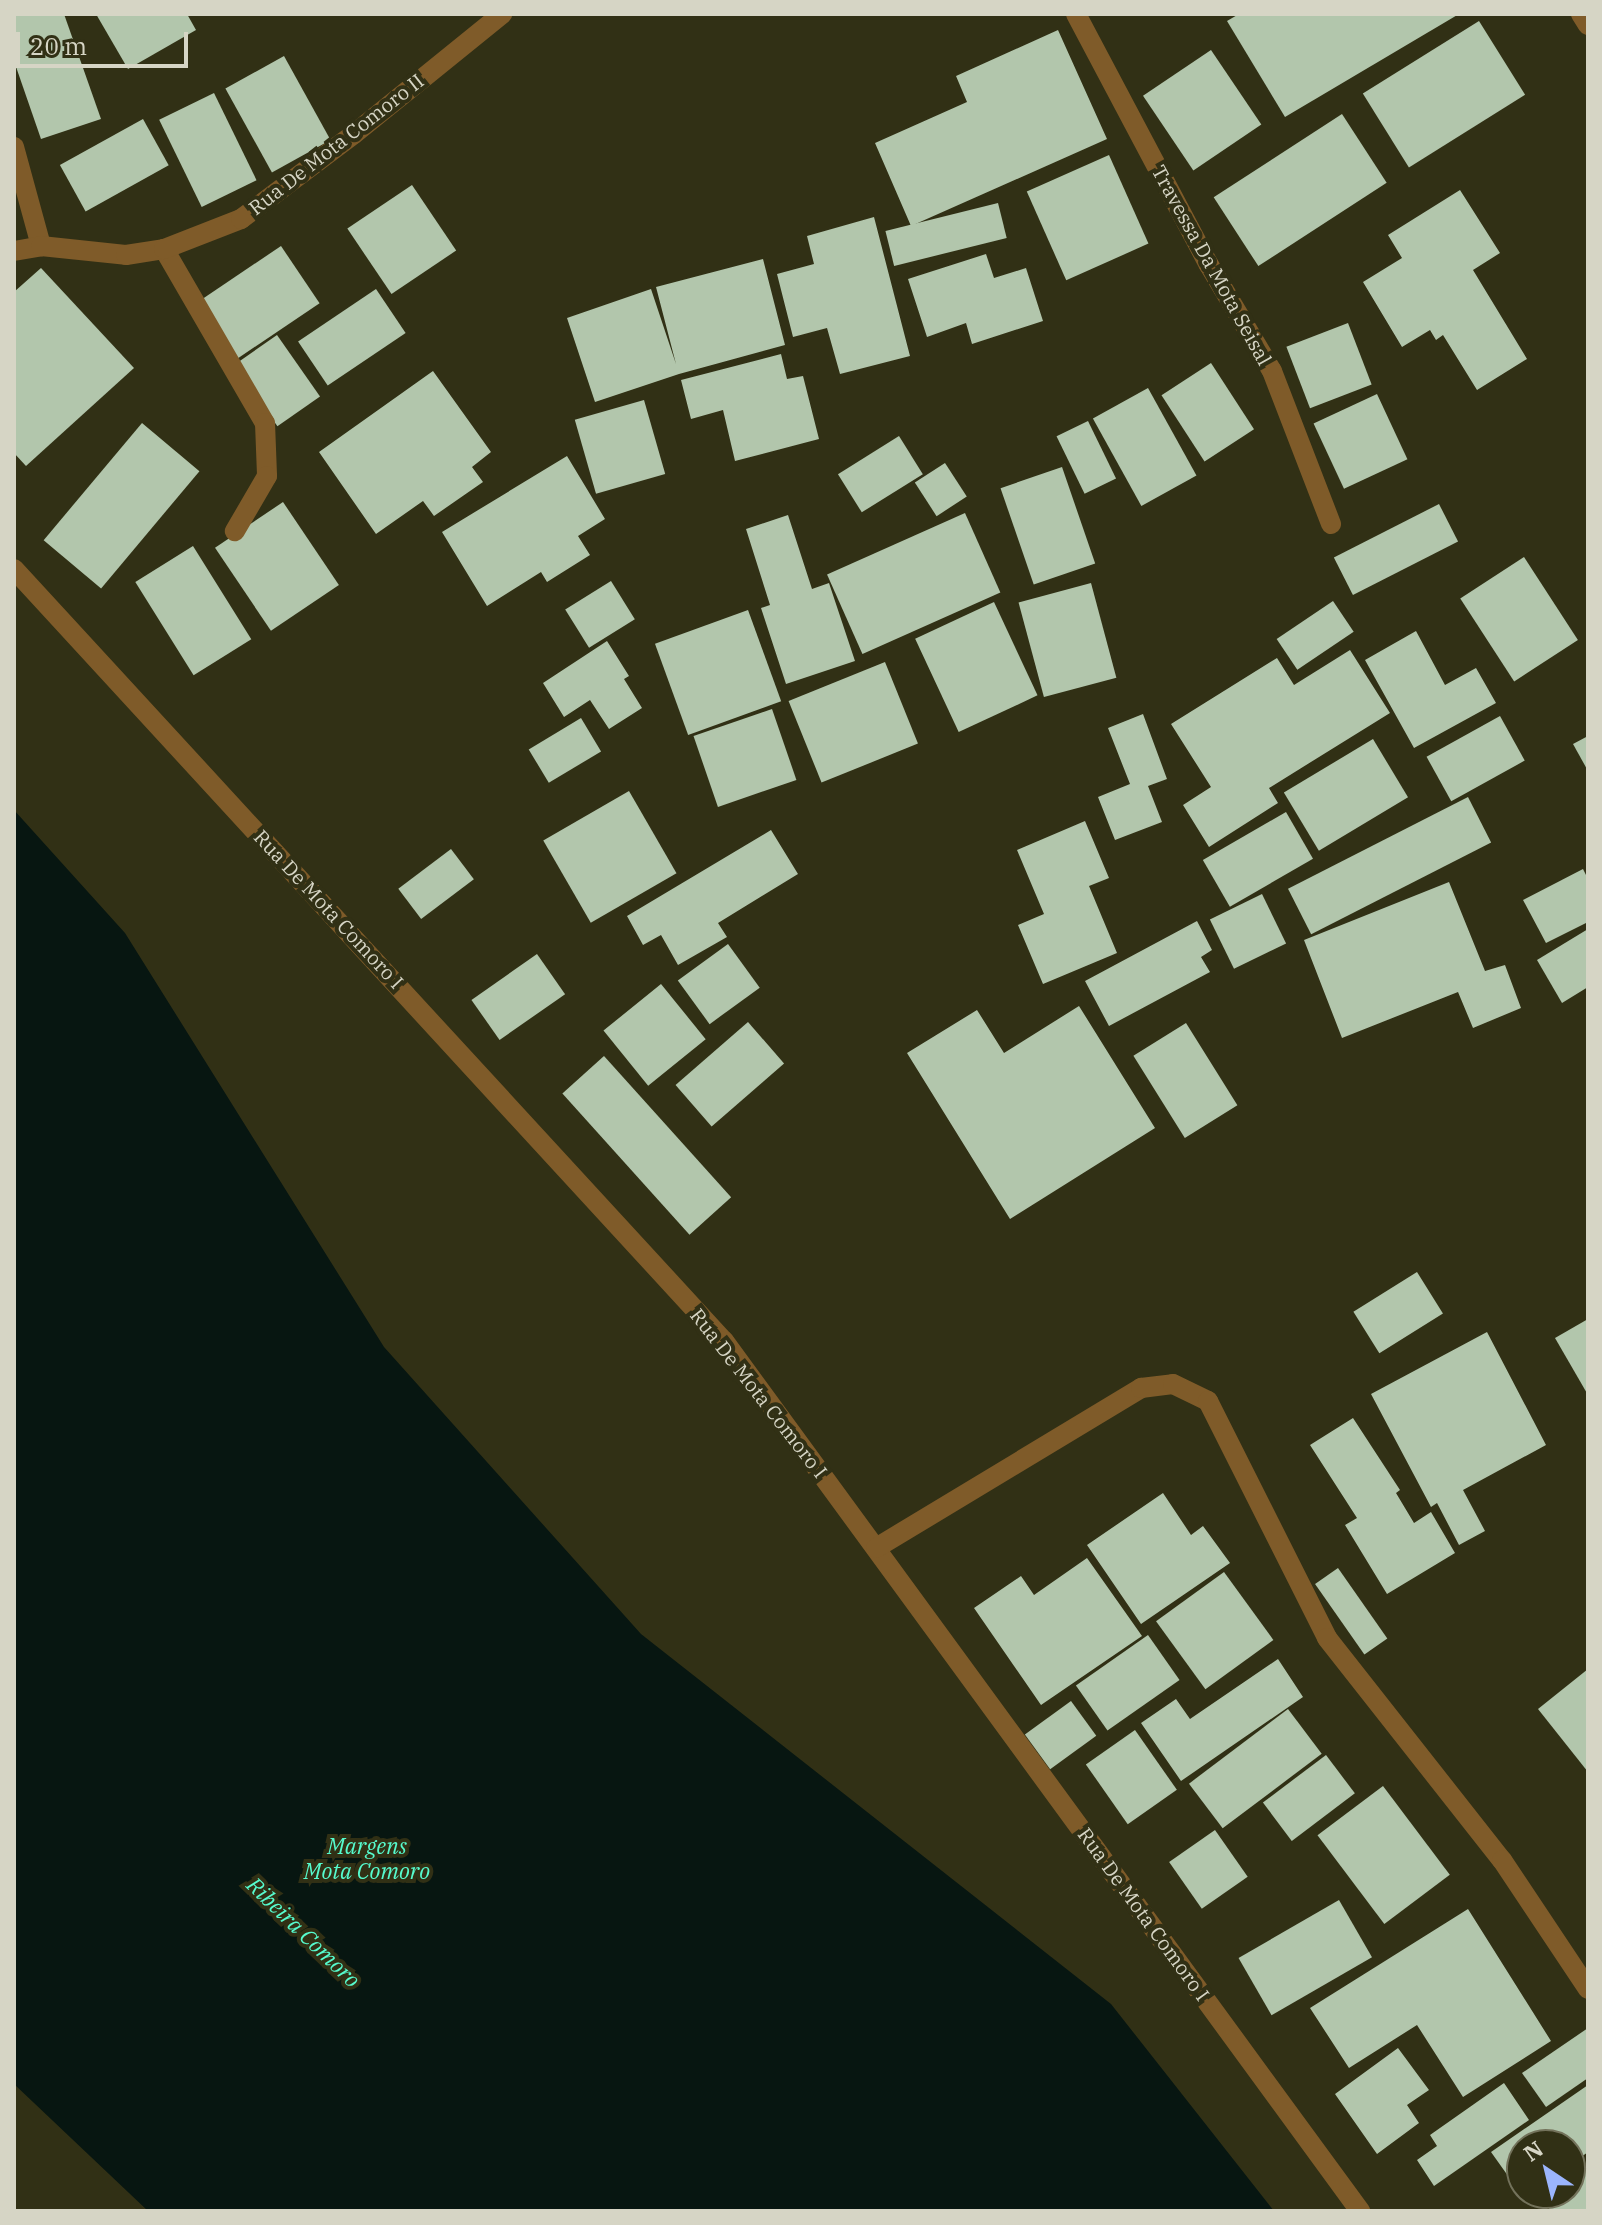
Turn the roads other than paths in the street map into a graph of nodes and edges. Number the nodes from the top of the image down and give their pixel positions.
1 (502, 14) edge
2 (1076, 14) edge
3 (1581, 14) edge
4 (1588, 25) edge
5 (14, 147) edge
6 (41, 246) junction
7 (164, 249) junction
8 (14, 251) edge
9 (1331, 524) dead end
10 (235, 531) dead end
11 (14, 569) edge
12 (876, 1548) junction
13 (1588, 1989) edge
14 (1360, 2211) edge

1 - 7 street, Rua De Mota Comoro II
2 - 9 street, Travessa Da Mota Seisal
3 - 4 street
5 - 6 street
6 - 7 street, Rua De Mota Comoro II
6 - 8 street, Rua De Mota Comoro II
7 - 10 street
11 - 12 street, Rua De Mota Comoro I
12 - 13 street
12 - 14 street, Rua De Mota Comoro I

